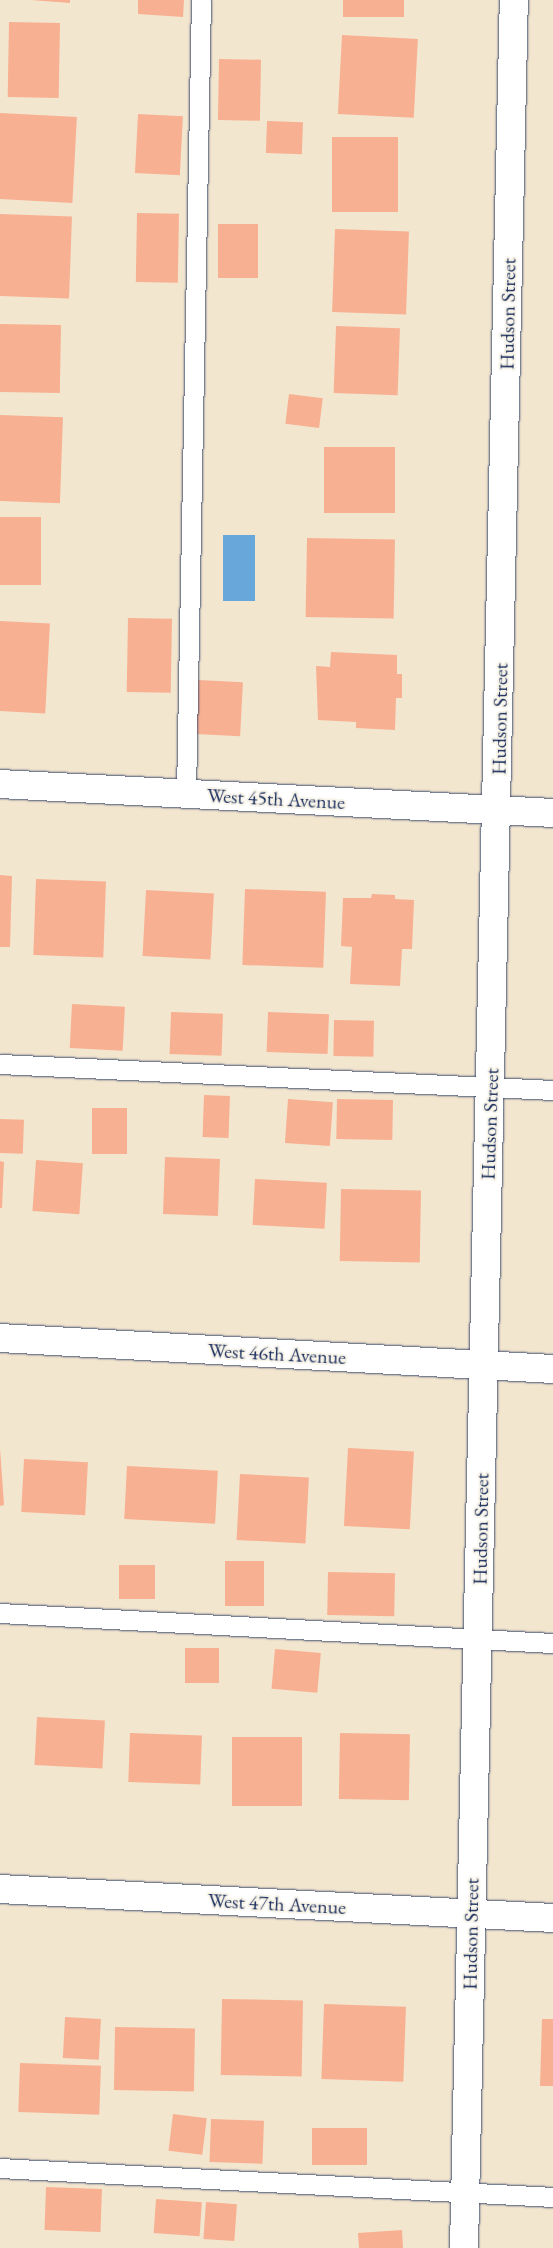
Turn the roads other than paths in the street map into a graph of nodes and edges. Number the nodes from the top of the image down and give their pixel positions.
1 (201, 0) edge
2 (514, 0) edge
3 (0, 784) edge
4 (186, 794) junction
5 (499, 810) junction
6 (553, 813) edge
7 (0, 1064) edge
8 (492, 1088) junction
9 (553, 1090) edge
10 (0, 1338) edge
11 (484, 1366) junction
12 (553, 1369) edge
13 (0, 1613) edge
14 (479, 1639) junction
15 (553, 1643) edge
16 (0, 1889) edge
17 (472, 1914) junction
18 (553, 1918) edge
19 (0, 2168) edge
20 (466, 2193) junction
21 (553, 2197) edge
22 (464, 2248) edge

1 - 4 lane
2 - 5 street, Hudson Street
3 - 4 street, West 45th Avenue
4 - 5 street, West 45th Avenue
5 - 6 street, West 45th Avenue
5 - 8 street, Hudson Street
7 - 8 lane
8 - 9 lane
8 - 11 street, Hudson Street
10 - 11 street, West 46th Avenue
11 - 12 street, West 46th Avenue
11 - 14 street, Hudson Street
13 - 14 lane
14 - 15 lane
14 - 17 street, Hudson Street
16 - 17 street, West 47th Avenue
17 - 18 street, West 47th Avenue
17 - 20 street, Hudson Street
19 - 20 lane
20 - 21 lane
20 - 22 street, Hudson Street

